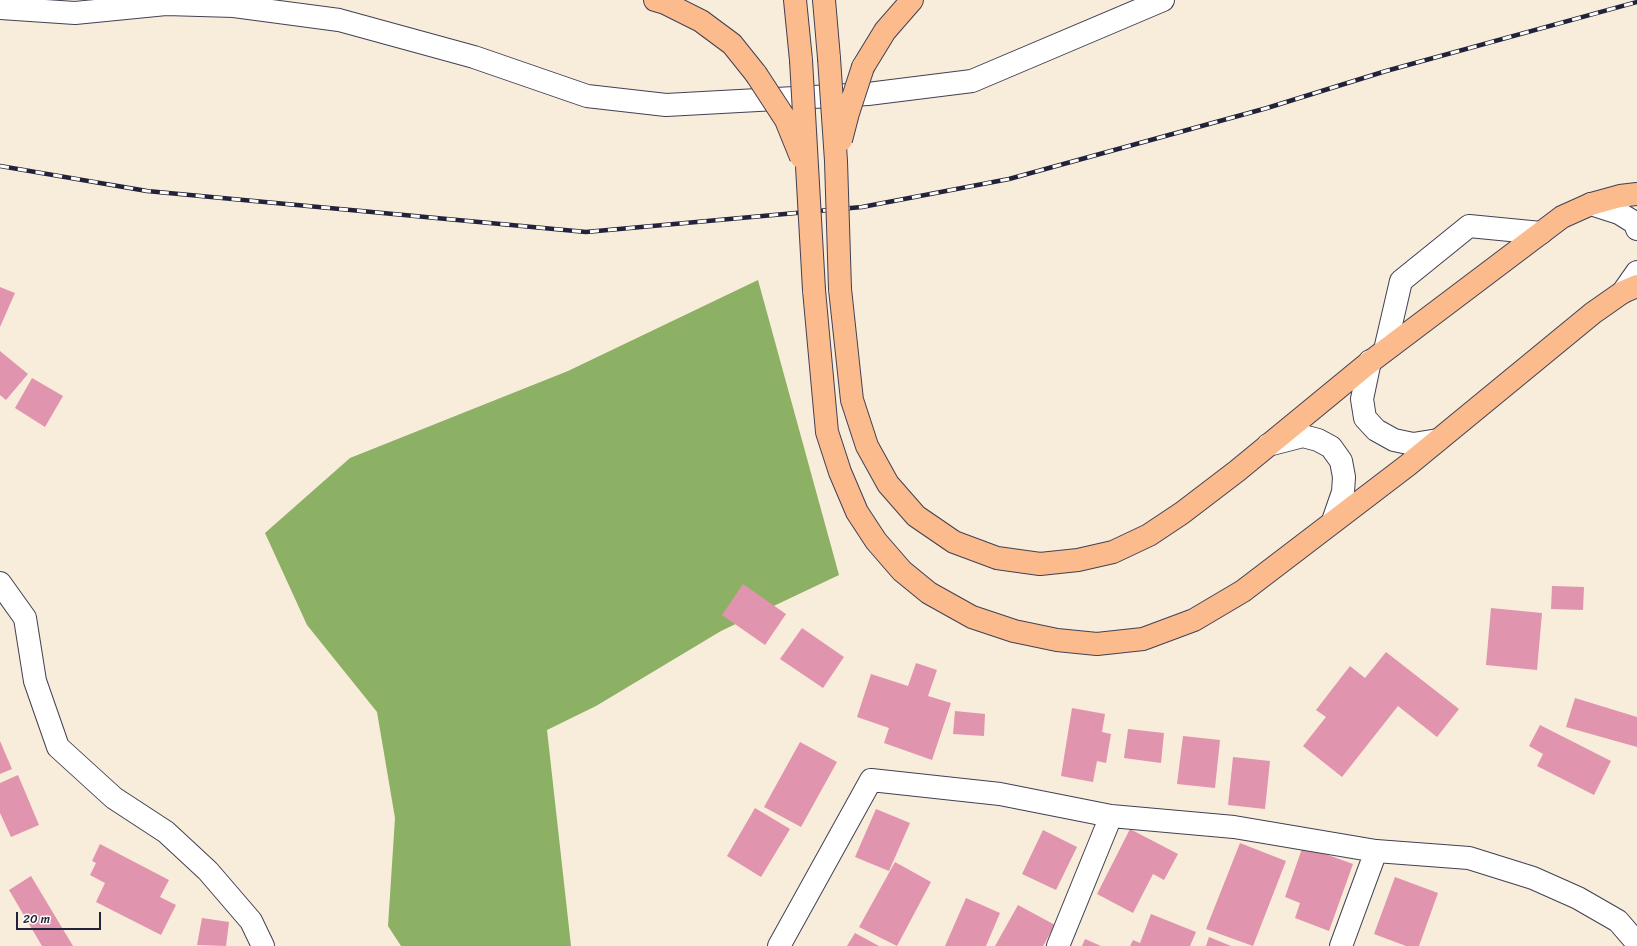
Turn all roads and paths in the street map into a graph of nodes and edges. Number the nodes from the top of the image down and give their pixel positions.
1 (655, 0) edge
2 (795, 0) edge
3 (824, 0) edge
4 (912, 0) edge
5 (1163, 0) edge
6 (0, 8) edge
7 (836, 160) junction
8 (807, 173) junction
9 (1637, 194) edge
10 (1591, 204) junction
11 (1637, 229) edge
12 (1541, 233) junction
13 (1637, 272) edge
14 (1630, 289) edge
15 (1378, 355) junction
16 (1438, 440) junction
17 (1268, 445) junction
18 (1333, 521) junction
19 (0, 583) edge
20 (1111, 816) junction
21 (1376, 851) junction
22 (1637, 943) edge
23 (263, 946) edge
24 (779, 946) edge
25 (1058, 946) edge
26 (1341, 946) edge

1 - 8 highway, bridge
2 - 8 highway, bridge
3 - 7 highway, bridge
4 - 7 highway, bridge
5 - 6 street
7 - 17 highway, bridge
8 - 18 highway, bridge
9 - 10 highway
10 - 11 street
10 - 12 highway
12 - 15 highway
12 - 15 street
13 - 14 street
14 - 16 highway
15 - 16 street
15 - 17 highway
16 - 18 highway
17 - 18 street
19 - 23 street
20 - 21 street
20 - 24 street
20 - 25 street
21 - 22 street
21 - 26 street

